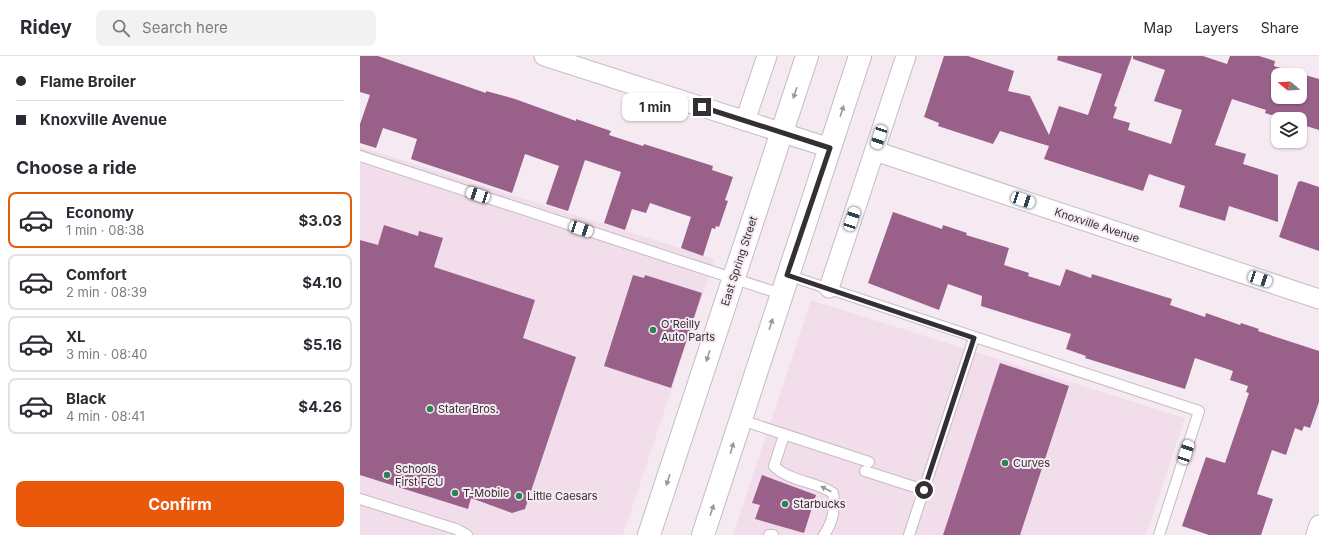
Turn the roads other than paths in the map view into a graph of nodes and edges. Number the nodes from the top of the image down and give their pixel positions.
1 (544, 56) edge
2 (767, 56) edge
3 (807, 56) edge
4 (860, 56) edge
5 (906, 56) edge
6 (745, 121) junction
7 (782, 132) junction
8 (830, 148) junction
9 (875, 151) junction
10 (360, 156) edge
11 (733, 279) junction
12 (784, 284) junction
13 (828, 288) junction
14 (1319, 299) edge
15 (974, 338) junction
16 (740, 420) junction
17 (784, 435) junction
18 (924, 490) junction
19 (360, 499) edge
20 (1319, 525) edge
21 (467, 535) edge
22 (649, 535) edge
23 (703, 535) edge
24 (769, 535) edge
25 (774, 535) edge
26 (824, 535) edge
27 (910, 535) edge
28 (1159, 535) edge
29 (1316, 535) edge

1 - 6 street
2 - 6 street
3 -> 7 main road, East Spring Street
8 -> 4 main road
5 - 9 street
6 - 7 street
7 - 8 street
7 - 11 main road, East Spring Street
8 - 12 main road
9 - 13 street
9 - 14 street, Knoxville Avenue
10 - 11 lane
11 - 12 lane
11 -> 22 main road, East Spring Street
12 - 13 lane
16 -> 12 main road
13 - 15 lane
15 - 18 lane
15 - 28 lane
16 - 17 lane
23 -> 16 main road
17 - 18 lane
26 -> 17 lane
18 - 27 lane
19 - 21 lane
20 - 29 street
24 - 25 lane

